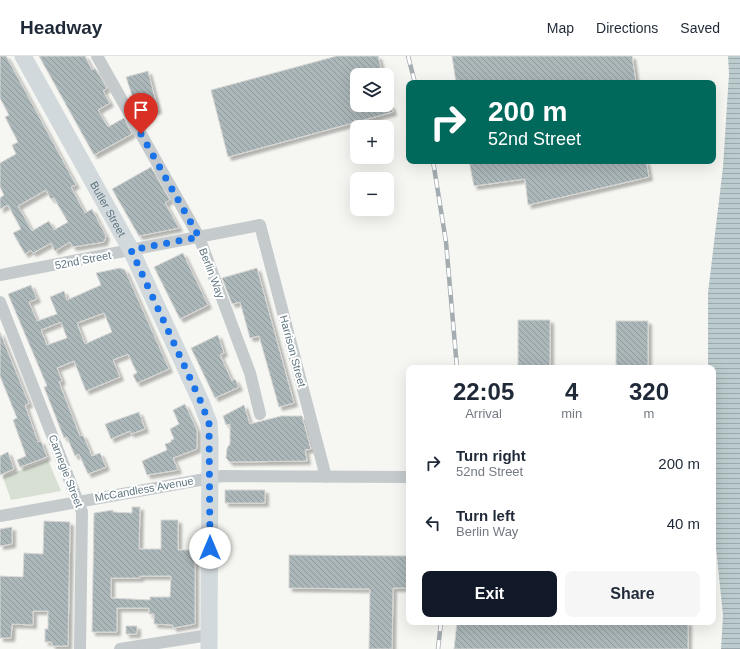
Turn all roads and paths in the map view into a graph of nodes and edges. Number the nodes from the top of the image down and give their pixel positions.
1 (23, 56) edge
2 (98, 56) edge
3 (260, 225) joint
4 (199, 237) junction
5 (131, 250) junction
6 (0, 275) edge
7 (0, 302) edge
8 (260, 414) dead end
9 (326, 477) junction
10 (406, 477) edge
11 (211, 478) junction
12 (78, 501) junction
13 (0, 516) edge
14 (209, 642) edge
15 (80, 649) edge
16 (120, 649) edge

1 - 5 main road, Butler Street
2 - 4 street, Berlin Way
3 - 4 street, 52nd Street
3 - 9 street, Harrison Street
4 - 5 street, 52nd Street
4 - 8 street, Berlin Way
5 - 6 street, 52nd Street
5 - 11 main road, Butler Street
7 - 12 street, Carnegie Street
9 - 10 street, McCandless Avenue
9 - 11 street, McCandless Avenue
11 - 12 street, McCandless Avenue
11 - 14 main road, Butler Street
12 - 13 street, McCandless Avenue
12 - 15 street, Carnegie Street
14 - 16 street

